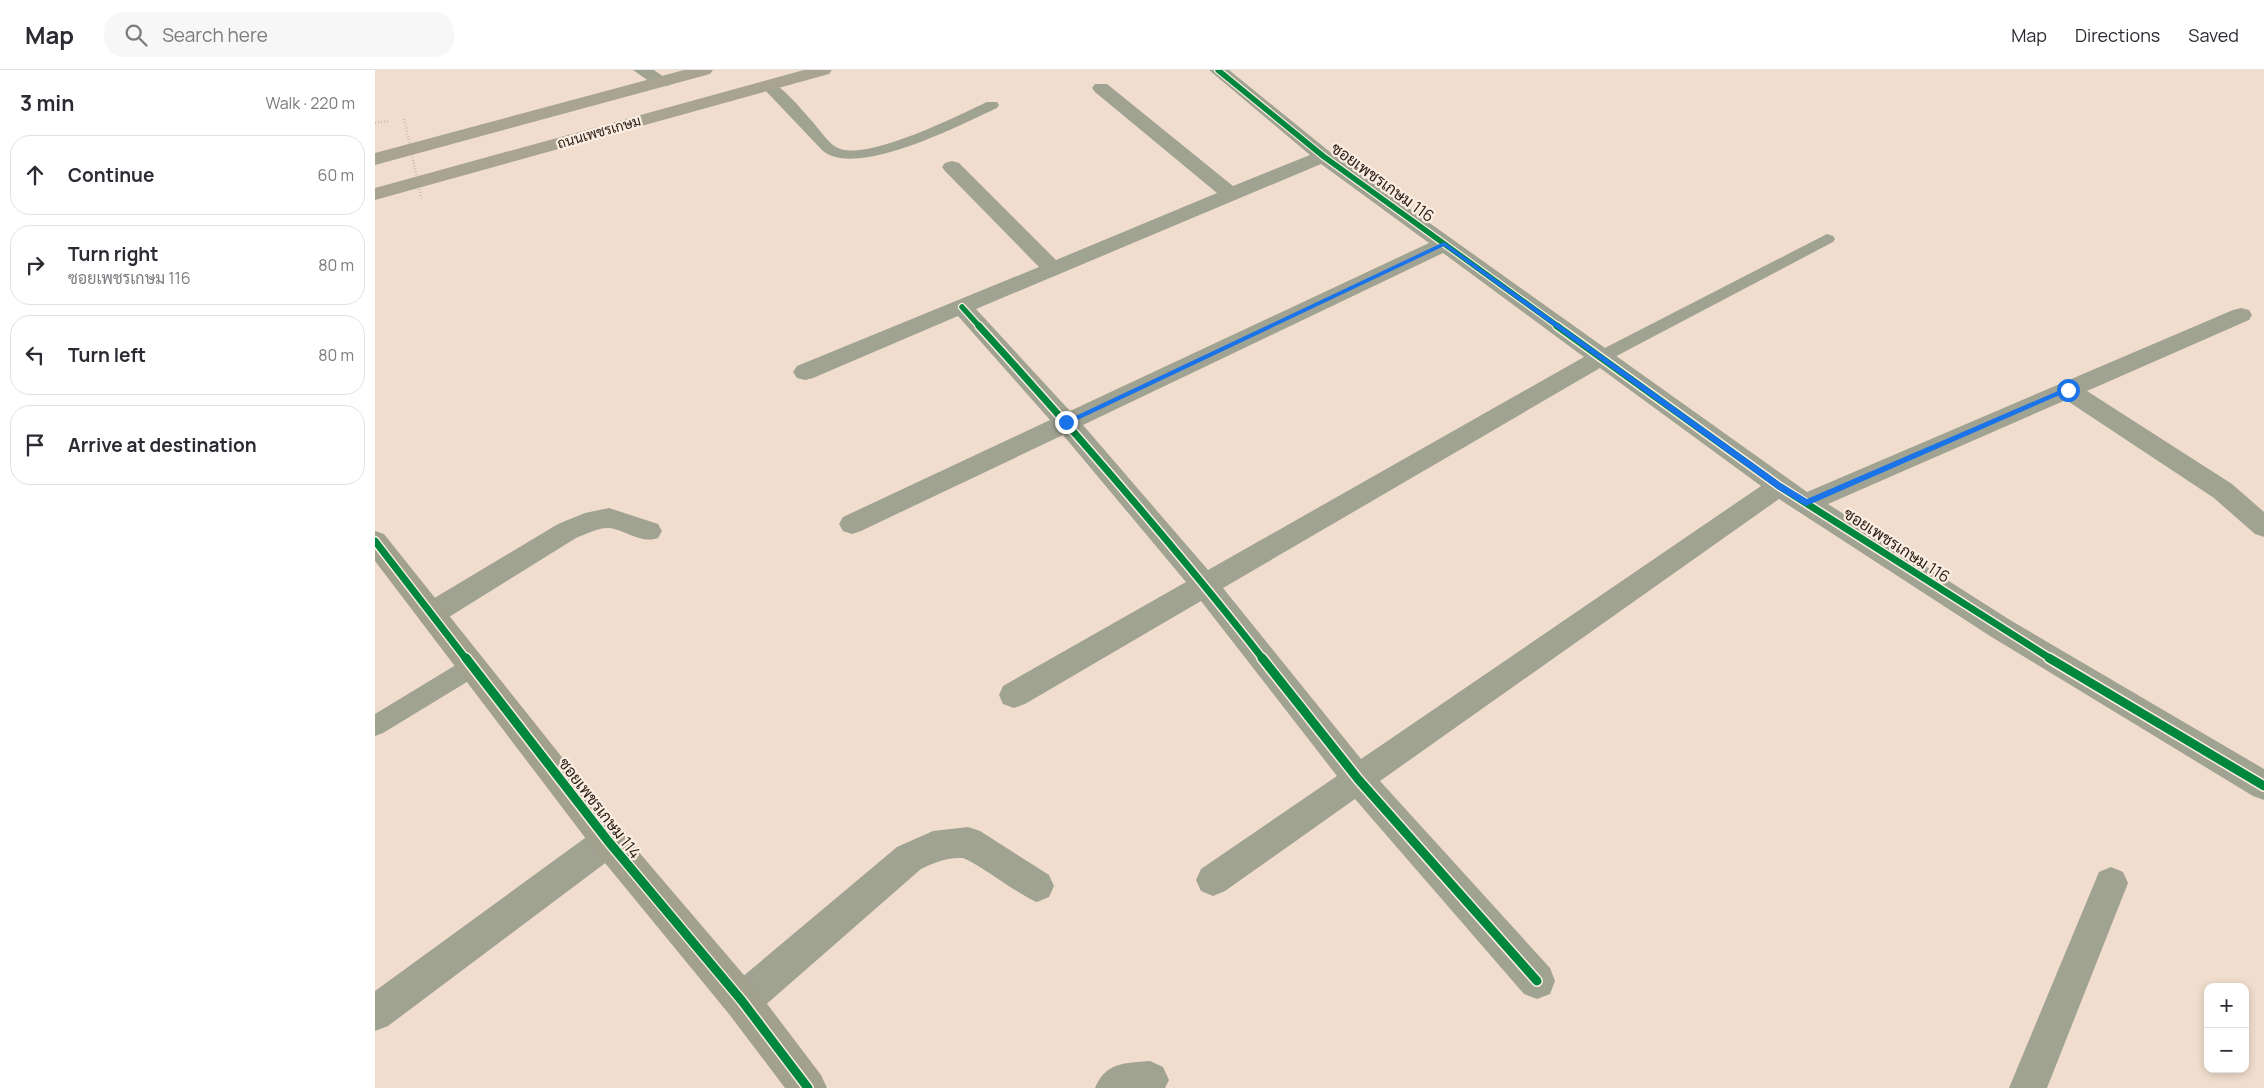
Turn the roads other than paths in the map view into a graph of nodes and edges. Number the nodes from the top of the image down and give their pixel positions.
1 (642, 70) edge
2 (704, 70) edge
3 (823, 70) edge
4 (1218, 70) edge
5 (662, 82) junction
6 (768, 85) junction
7 (1101, 88) dead end
8 (992, 106) dead end
9 (1323, 156) junction
10 (375, 159) edge
11 (952, 167) dead end
12 (375, 194) edge
13 (1231, 195) junction
14 (1827, 240) dead end
15 (1444, 244) junction
16 (1054, 270) junction
17 (962, 307) junction
18 (2241, 315) dead end
19 (1601, 357) junction
20 (805, 372) dead end
21 (2068, 390) junction
22 (1066, 422) junction
23 (1779, 486) junction
24 (1806, 503) junction
25 (851, 524) dead end
26 (2264, 528) edge
27 (649, 532) dead end
28 (375, 541) edge
29 (1205, 585) junction
30 (431, 614) junction
31 (472, 667) junction
32 (1015, 695) dead end
33 (375, 726) edge
34 (1358, 779) junction
35 (2264, 786) edge
36 (608, 841) junction
37 (1213, 880) dead end
38 (2111, 883) dead end
39 (1037, 886) dead end
40 (1537, 980) dead end
41 (742, 1001) junction
42 (375, 1013) edge
43 (1150, 1080) dead end
44 (808, 1088) edge
45 (1114, 1088) edge
46 (2027, 1088) edge

1 - 5 street
2 - 5 main road, ถนนเพชรเกษม
3 - 6 main road, ถนนเพชรเกษม
4 - 9 street, ซอยเพชรเกษม 116
5 - 10 main road, ถนนเพชรเกษม
6 - 8 lane
6 - 12 main road, ถนนเพชรเกษม
7 - 13 street
9 - 13 street
9 - 15 street, ซอยเพชรเกษม 116
11 - 16 street
13 - 16 street
14 - 19 lane
15 - 19 street, ซอยเพชรเกษม 116
15 - 22 street
16 - 17 street
17 - 20 street
17 - 22 street
18 - 21 street
19 - 23 street, ซอยเพชรเกษม 116
19 - 29 street
21 - 24 street
21 - 26 street
22 - 25 street
22 - 29 street
23 - 24 street, ซอยเพชรเกษม 116
23 - 34 street
24 - 35 street, ซอยเพชรเกษม 116
27 - 30 street
28 - 30 street, ซอยเพชรเกษม 114
29 - 32 street
29 - 34 street
30 - 31 street, ซอยเพชรเกษม 114
31 - 33 lane
31 - 36 street, ซอยเพชรเกษม 114
34 - 37 street
34 - 40 street
36 - 41 street, ซอยเพชรเกษม 114
36 - 42 street
38 - 46 street
39 - 41 street
41 - 44 street, ซอยเพชรเกษม 114
43 - 45 street

